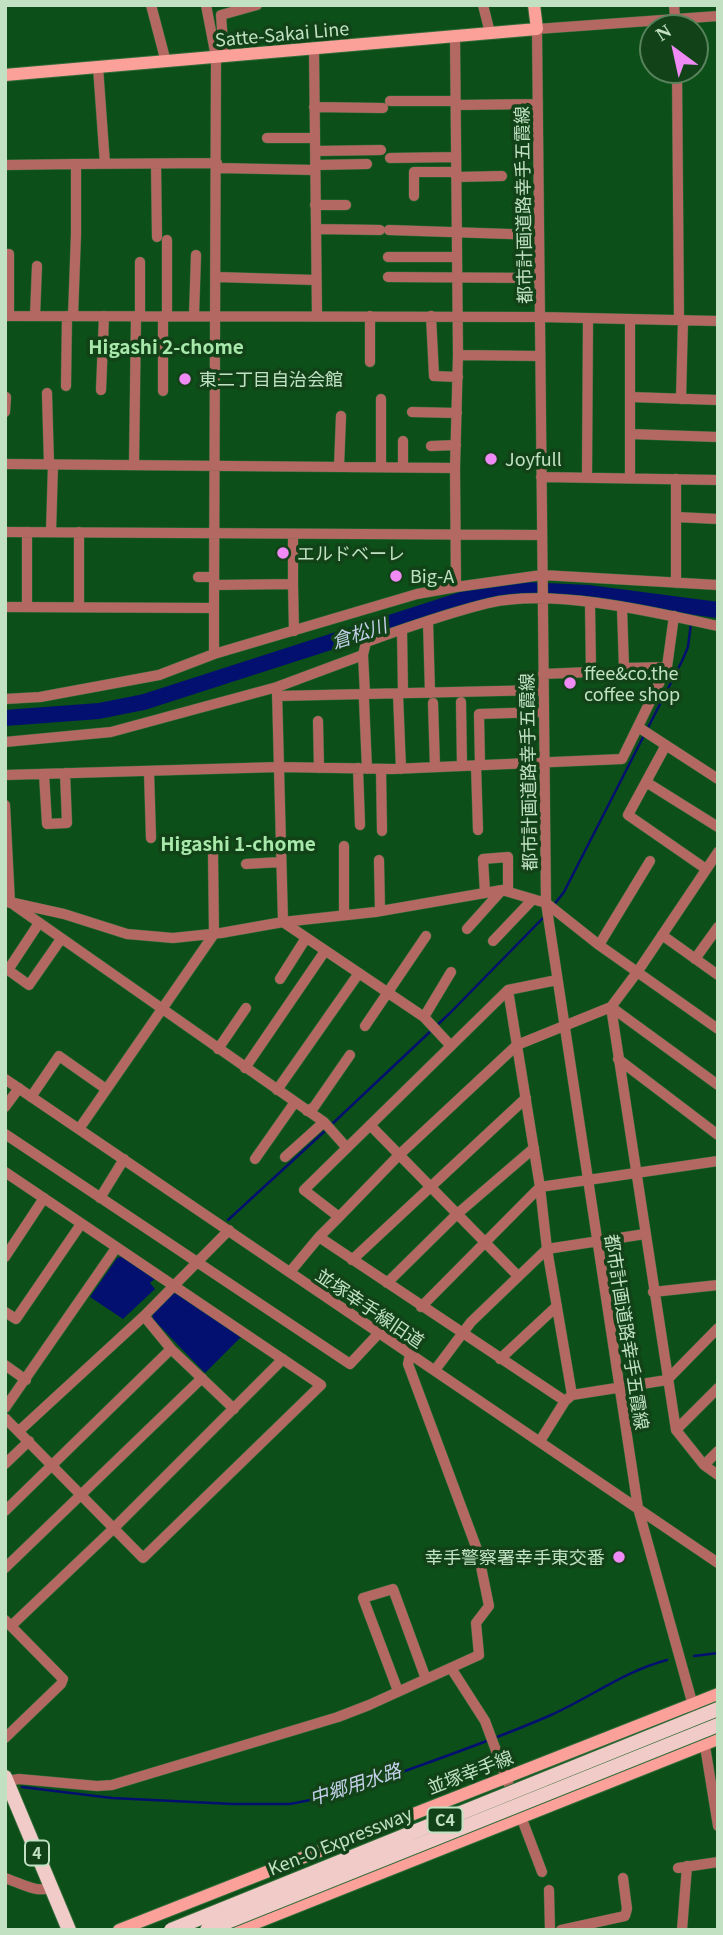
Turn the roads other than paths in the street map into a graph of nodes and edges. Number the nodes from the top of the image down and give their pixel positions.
1 (151, 5) edge
2 (206, 5) edge
3 (257, 5) edge
4 (482, 5) edge
5 (534, 5) edge
6 (639, 25) edge
7 (537, 29) junction
8 (490, 33) junction
9 (455, 36) junction
10 (314, 49) junction
11 (220, 57) junction
12 (166, 62) junction
13 (98, 67) junction
14 (5, 75) edge
15 (677, 84) edge
16 (456, 103) junction
17 (538, 104) junction
18 (314, 107) junction
19 (267, 138) dead end
20 (315, 138) junction
21 (381, 150) dead end
22 (315, 151) junction
23 (456, 157) junction
24 (390, 158) dead end
25 (76, 164) junction
26 (106, 164) junction
27 (156, 164) junction
28 (367, 164) dead end
29 (5, 165) edge
30 (217, 166) junction
31 (315, 167) junction
32 (456, 175) junction
33 (502, 176) dead end
34 (414, 196) dead end
35 (316, 205) junction
36 (346, 205) dead end
37 (316, 229) junction
38 (456, 231) junction
39 (539, 235) junction
40 (5, 254) edge
41 (196, 255) dead end
42 (388, 257) dead end
43 (457, 257) junction
44 (140, 262) dead end
45 (37, 266) dead end
46 (216, 277) junction
47 (388, 277) dead end
48 (457, 277) junction
49 (539, 278) junction
50 (316, 280) junction
51 (7, 316) edge
52 (35, 316) junction
53 (70, 316) junction
54 (104, 316) junction
55 (138, 316) junction
56 (165, 316) junction
57 (194, 316) junction
58 (215, 316) junction
59 (317, 316) junction
60 (370, 316) junction
61 (431, 316) junction
62 (457, 317) junction
63 (540, 317) junction
64 (588, 319) junction
65 (630, 319) junction
66 (681, 320) junction
67 (718, 321) edge
68 (458, 355) junction
69 (539, 356) junction
70 (370, 362) dead end
71 (458, 377) junction
72 (66, 386) dead end
73 (101, 390) dead end
74 (163, 391) dead end
75 (47, 393) dead end
76 (6, 397) edge
77 (630, 397) junction
78 (381, 399) dead end
79 (681, 399) junction
80 (718, 400) edge
81 (5, 412) edge
82 (412, 412) dead end
83 (457, 413) junction
84 (341, 416) dead end
85 (630, 434) junction
86 (718, 437) edge
87 (403, 441) dead end
88 (456, 445) junction
89 (431, 446) dead end
90 (5, 464) edge
91 (50, 465) junction
92 (134, 465) junction
93 (215, 466) junction
94 (339, 467) junction
95 (381, 467) junction
96 (403, 467) junction
97 (455, 467) junction
98 (541, 477) junction
99 (587, 478) junction
100 (630, 478) junction
101 (676, 479) junction
102 (718, 480) edge
103 (676, 517) junction
104 (718, 519) edge
105 (79, 531) junction
106 (5, 532) edge
107 (27, 532) junction
108 (51, 532) junction
109 (214, 533) junction
110 (293, 534) junction
111 (455, 534) junction
112 (541, 535) junction
113 (198, 577) dead end
114 (542, 577) junction
115 (214, 581) junction
116 (676, 583) junction
117 (293, 584) junction
118 (718, 585) edge
119 (456, 587) junction
120 (542, 597) junction
121 (590, 603) junction
122 (5, 607) edge
123 (27, 607) junction
124 (79, 607) junction
125 (214, 608) junction
126 (622, 608) junction
127 (674, 616) junction
128 (428, 621) junction
129 (718, 626) edge
130 (401, 630) junction
131 (294, 631) junction
132 (214, 654) junction
133 (363, 655) junction
134 (667, 667) junction
135 (543, 674) junction
136 (543, 690) junction
137 (277, 691) junction
138 (400, 694) junction
139 (365, 697) junction
140 (431, 698) junction
141 (5, 699) edge
142 (461, 702) dead end
143 (543, 712) junction
144 (318, 721) dead end
145 (638, 727) junction
146 (5, 742) edge
147 (666, 745) junction
148 (544, 761) junction
149 (478, 765) junction
150 (462, 766) junction
151 (279, 767) junction
152 (435, 767) junction
153 (319, 768) junction
154 (363, 769) junction
155 (381, 769) junction
156 (401, 769) junction
157 (149, 771) junction
158 (65, 773) junction
159 (44, 774) junction
160 (5, 775) edge
161 (718, 779) edge
162 (646, 782) junction
163 (5, 805) edge
164 (360, 825) dead end
165 (718, 827) edge
166 (478, 830) dead end
167 (382, 831) dead end
168 (151, 838) dead end
169 (344, 846) dead end
170 (213, 851) dead end
171 (718, 852) edge
172 (379, 860) dead end
173 (650, 861) dead end
174 (281, 862) junction
175 (246, 864) dead end
176 (706, 869) junction
177 (505, 891) junction
178 (485, 893) junction
179 (533, 899) junction
180 (8, 902) edge
181 (546, 904) junction
182 (380, 911) junction
183 (344, 914) junction
184 (283, 922) junction
185 (39, 923) junction
186 (718, 927) edge
187 (467, 929) dead end
188 (214, 934) junction
189 (662, 935) junction
190 (426, 936) dead end
191 (306, 938) junction
192 (61, 939) junction
193 (493, 941) dead end
194 (599, 945) junction
195 (325, 951) junction
196 (695, 959) junction
197 (638, 971) junction
198 (451, 972) dead end
199 (359, 973) junction
200 (718, 975) edge
201 (280, 979) dead end
202 (557, 980) junction
203 (508, 990) junction
204 (387, 993) junction
205 (611, 1007) junction
206 (161, 1009) junction
207 (246, 1009) dead end
208 (424, 1017) junction
209 (564, 1025) junction
210 (365, 1026) dead end
211 (718, 1029) edge
212 (517, 1045) junction
213 (451, 1046) junction
214 (218, 1049) junction
215 (350, 1055) dead end
216 (618, 1059) junction
217 (245, 1068) junction
218 (5, 1079) edge
219 (718, 1085) edge
220 (19, 1088) junction
221 (106, 1089) junction
222 (277, 1090) junction
223 (31, 1097) junction
224 (526, 1098) junction
225 (295, 1102) junction
226 (5, 1107) edge
227 (307, 1111) junction
228 (324, 1122) junction
229 (370, 1125) junction
230 (79, 1129) junction
231 (5, 1134) edge
232 (718, 1135) edge
233 (534, 1147) junction
234 (347, 1148) junction
235 (399, 1155) junction
236 (285, 1157) dead end
237 (255, 1159) dead end
238 (124, 1160) junction
239 (718, 1161) edge
240 (635, 1173) junction
241 (7, 1176) edge
242 (588, 1180) junction
243 (429, 1186) junction
244 (540, 1187) junction
245 (44, 1198) junction
246 (100, 1198) junction
247 (456, 1215) junction
248 (339, 1217) junction
249 (81, 1224) junction
250 (229, 1230) junction
251 (645, 1234) junction
252 (319, 1237) junction
253 (597, 1241) junction
254 (484, 1244) junction
255 (116, 1248) junction
256 (547, 1249) junction
257 (5, 1257) edge
258 (352, 1260) junction
259 (197, 1262) junction
260 (290, 1272) junction
261 (518, 1276) junction
262 (387, 1283) junction
263 (173, 1285) junction
264 (718, 1285) edge
265 (653, 1292) junction
266 (557, 1306) junction
267 (421, 1307) junction
268 (5, 1312) edge
269 (144, 1316) junction
270 (718, 1328) edge
271 (379, 1333) junction
272 (461, 1333) junction
273 (171, 1349) junction
274 (410, 1354) junction
275 (283, 1359) junction
276 (500, 1359) junction
277 (5, 1365) edge
278 (435, 1370) junction
279 (202, 1378) junction
280 (26, 1380) junction
281 (667, 1380) junction
282 (620, 1388) junction
283 (718, 1388) edge
284 (568, 1398) junction
285 (5, 1408) edge
286 (234, 1409) junction
287 (5, 1418) edge
288 (676, 1430) junction
289 (19, 1431) junction
290 (29, 1441) junction
291 (540, 1441) junction
292 (718, 1451) edge
293 (5, 1464) edge
294 (51, 1465) junction
295 (705, 1465) junction
296 (718, 1475) edge
297 (79, 1494) junction
298 (638, 1508) junction
299 (5, 1511) edge
300 (113, 1529) junction
301 (718, 1563) edge
302 (5, 1568) edge
303 (8, 1623) edge
304 (452, 1668) junction
305 (426, 1679) junction
306 (398, 1691) junction
307 (718, 1693) edge
308 (693, 1704) junction
309 (718, 1709) edge
310 (718, 1725) edge
311 (5, 1738) edge
312 (718, 1740) edge
313 (705, 1744) junction
314 (564, 1754) junction
315 (506, 1777) junction
316 (6, 1779) edge
317 (521, 1817) junction
318 (718, 1826) edge
319 (718, 1862) edge
320 (542, 1872) dead end
321 (5, 1878) edge
322 (623, 1878) dead end
323 (51, 1888) junction
324 (549, 1890) dead end
325 (69, 1930) edge
326 (119, 1930) edge
327 (171, 1930) edge
328 (207, 1930) edge
329 (238, 1930) edge
330 (550, 1930) edge
331 (561, 1930) edge
332 (682, 1930) edge

1 - 12 street
2 - 11 street
3 - 11 street
4 - 8 street
5 - 7 main road
6 - 7 street
7 - 8 main road, Satte-Sakai Line
7 - 17 street, 都市計画道路幸手五霞線
8 - 9 main road, Satte-Sakai Line
9 - 10 main road, Satte-Sakai Line
9 - 16 street
10 - 11 main road, Satte-Sakai Line
10 - 18 street
11 - 12 main road, Satte-Sakai Line
11 - 30 street
12 - 13 main road, Satte-Sakai Line
13 - 14 main road, Satte-Sakai Line
13 - 26 street
15 - 66 street
16 - 17 street
16 - 18 street
16 - 23 street
17 - 39 street, 都市計画道路幸手五霞線
18 - 20 street
19 - 20 street
20 - 22 street
21 - 22 street
22 - 31 street
23 - 24 street
23 - 32 street
25 - 26 street
25 - 29 street
25 - 53 street
26 - 27 street
27 - 30 street
27 - 56 street
28 - 31 street
30 - 31 street
30 - 46 street
31 - 35 street
32 - 33 street
32 - 34 street
32 - 38 street
35 - 36 street
35 - 37 street
37 - 38 street
37 - 50 street
38 - 39 street
38 - 43 street
39 - 49 street, 都市計画道路幸手五霞線
40 - 51 street
41 - 57 street
42 - 43 street
43 - 48 street
44 - 55 street
45 - 52 street
46 - 50 street
46 - 58 street
47 - 48 street
48 - 49 street
48 - 62 street
49 - 63 street, 都市計画道路幸手五霞線
50 - 59 street
51 - 52 street
52 - 53 street
53 - 54 street
53 - 72 street
54 - 55 street
54 - 73 street
55 - 56 street
55 - 92 street
56 - 57 street
56 - 74 street
57 - 58 street
58 - 59 street
58 - 93 street
59 - 60 street
60 - 61 street
60 - 70 street
61 - 62 street
61 - 71 street
62 - 63 street
62 - 68 street
63 - 64 street
63 - 69 street, 都市計画道路幸手五霞線
64 - 65 street
64 - 99 street
65 - 66 street
65 - 77 street
66 - 67 street
66 - 79 street
68 - 69 street
68 - 71 street
69 - 98 street, 都市計画道路幸手五霞線
71 - 83 street
75 - 91 street
76 - 81 street
77 - 79 street
77 - 85 street
78 - 95 street
79 - 80 street
82 - 83 street
83 - 88 street
84 - 94 street
85 - 86 street
85 - 100 street
87 - 96 street
88 - 89 street
88 - 97 street
90 - 91 street
91 - 92 street
91 - 108 street
92 - 93 street
93 - 94 street
93 - 109 street
94 - 95 street
95 - 96 street
96 - 97 street
97 - 111 street
98 - 99 street
98 - 112 street, 都市計画道路幸手五霞線
99 - 100 street
100 - 101 street
101 - 102 street
101 - 103 street
103 - 104 street
103 - 116 street
105 - 108 street
105 - 109 street
105 - 124 street
106 - 107 street
107 - 108 street
107 - 123 street
109 - 110 street
109 - 115 street
110 - 111 street
110 - 117 street
111 - 112 street
111 - 119 street
112 - 114 street, 都市計画道路幸手五霞線
113 - 115 street
114 - 116 street
114 - 119 street
114 - 120 street, 都市計画道路幸手五霞線
115 - 117 street
115 - 125 street
116 - 118 street
117 - 131 street
119 - 131 street
120 - 121 street
120 - 128 street
120 - 135 street, 都市計画道路幸手五霞線
121 - 126 street
121 - 135 street
122 - 123 street
123 - 124 street
124 - 125 street
125 - 132 street
126 - 127 street
126 - 134 street
127 - 129 street
127 - 134 street
128 - 130 street
128 - 140 street
130 - 133 street
130 - 138 street
131 - 132 street
132 - 141 street
133 - 137 street
133 - 139 street
134 - 145 street
135 - 136 street, 都市計画道路幸手五霞線
136 - 140 street
136 - 143 street, 都市計画道路幸手五霞線
137 - 139 street
137 - 146 street
137 - 151 street
138 - 139 street
138 - 140 street
138 - 156 street
139 - 154 street
140 - 152 street
142 - 150 street
143 - 148 street, 都市計画道路幸手五霞線
143 - 149 street
144 - 153 street
145 - 147 street
145 - 148 street
147 - 161 street
147 - 162 street
148 - 149 street
148 - 181 street, 都市計画道路幸手五霞線
149 - 150 street
149 - 166 street
150 - 152 street
151 - 153 street
151 - 157 street
151 - 174 street
152 - 156 street
153 - 154 street
154 - 155 street
154 - 164 street
155 - 156 street
155 - 167 street
157 - 158 street
157 - 168 street
158 - 159 street
158 - 159 street
159 - 160 street
162 - 165 street
162 - 176 street
163 - 180 street
169 - 183 street
170 - 188 street
171 - 176 street
172 - 182 street
173 - 194 street
174 - 175 street
174 - 184 street
176 - 189 street
177 - 178 street
177 - 178 street
177 - 179 street
177 - 187 street
178 - 182 street
179 - 181 street
179 - 193 street
180 - 185 street
180 - 188 street
181 - 194 street
181 - 202 street, 都市計画道路幸手五霞線
182 - 183 street
183 - 184 street
184 - 188 street
184 - 191 street
185 - 192 street
185 - 192 street
186 - 196 street
188 - 206 street
189 - 196 street
189 - 197 street
190 - 204 street
191 - 195 street
191 - 201 street
192 - 206 street
194 - 197 street
195 - 199 street
195 - 217 street
196 - 200 street
197 - 205 street
197 - 211 street
198 - 208 street
199 - 204 street
199 - 222 street
202 - 203 street
202 - 209 street, 都市計画道路幸手五霞線
203 - 212 street
203 - 213 street
204 - 208 street
204 - 210 street
205 - 209 street
205 - 216 street
205 - 219 street
206 - 214 street
206 - 221 street
207 - 214 street
208 - 213 street
209 - 212 street
209 - 242 street, 都市計画道路幸手五霞線
212 - 224 street
212 - 235 street
213 - 229 street
214 - 217 street
215 - 227 street
216 - 232 street
216 - 240 street
217 - 222 street
218 - 220 street, 並塚幸手線旧道
220 - 223 street, 並塚幸手線旧道
220 - 226 street
221 - 223 street
221 - 230 street
222 - 225 street
223 - 230 street, 並塚幸手線旧道
224 - 233 street
224 - 243 street
225 - 227 street
225 - 237 street
227 - 228 street
228 - 234 street
228 - 236 street
229 - 234 street
229 - 235 street
230 - 238 street, 並塚幸手線旧道
231 - 246 street
233 - 244 street
233 - 247 street
234 - 248 street
235 - 243 street
235 - 248 street
238 - 246 street
238 - 250 street, 並塚幸手線旧道
239 - 240 street
240 - 242 street
240 - 251 street
241 - 245 street
242 - 244 street
242 - 253 street, 都市計画道路幸手五霞線
243 - 247 street
243 - 258 street
244 - 254 street
244 - 256 street
245 - 249 street
245 - 257 street
246 - 259 street
247 - 254 street
247 - 262 street
248 - 252 street
249 - 255 street
249 - 268 street
250 - 259 street
250 - 260 street, 並塚幸手線旧道
251 - 253 street
251 - 265 street
252 - 258 street
252 - 260 street
253 - 256 street
253 - 282 street, 都市計画道路幸手五霞線
254 - 261 street
254 - 267 street
255 - 263 street
255 - 280 street
256 - 261 street
256 - 266 street
258 - 262 street
259 - 263 street
259 - 271 street
260 - 271 street, 並塚幸手線旧道
261 - 272 street
262 - 267 street
263 - 269 street
263 - 275 street
264 - 265 street
265 - 281 street
266 - 276 street
266 - 284 street
267 - 272 street
269 - 273 street
269 - 289 street
270 - 281 street
271 - 274 street, 並塚幸手線旧道
272 - 276 street
272 - 278 street
273 - 279 street
273 - 294 street
274 - 278 street, 並塚幸手線旧道
274 - 304 street
275 - 286 street
275 - 300 street
276 - 284 street
277 - 280 street
278 - 291 street, 並塚幸手線旧道
279 - 286 street
279 - 297 street
280 - 285 street
281 - 282 street
281 - 288 street
282 - 284 street
282 - 298 street, 都市計画道路幸手五霞線
283 - 288 street
284 - 291 street
286 - 300 street
287 - 289 street
288 - 295 street
289 - 290 street
290 - 293 street
290 - 294 street
291 - 298 street, 並塚幸手線旧道
292 - 295 street
294 - 297 street
294 - 299 street
295 - 296 street
297 - 300 street
297 - 302 street
298 - 301 street, 並塚幸手線旧道
298 - 308 street, 都市計画道路幸手五霞線
300 - 303 street
303 - 311 street
304 - 305 street
304 - 315 street
305 - 306 street
305 - 306 street
306 - 316 street
307 - 308 main road, 並塚幸手線
308 - 313 street, 都市計画道路幸手五霞線
308 - 314 main road, 並塚幸手線
309 - 327 highway, Ken-O Expressway / C4, bridge
310 - 328 highway, Ken-O Expressway / C4, bridge
312 - 313 main road
313 - 314 main road
313 - 317 main road
313 - 318 street, 都市計画道路幸手五霞線
314 - 315 main road, 並塚幸手線
315 - 317 street
315 - 326 main road, 並塚幸手線
316 - 323 highway, 4
317 - 320 street
317 - 329 main road
319 - 332 street
321 - 323 street
322 - 331 street
323 - 325 highway, 4
324 - 330 street

